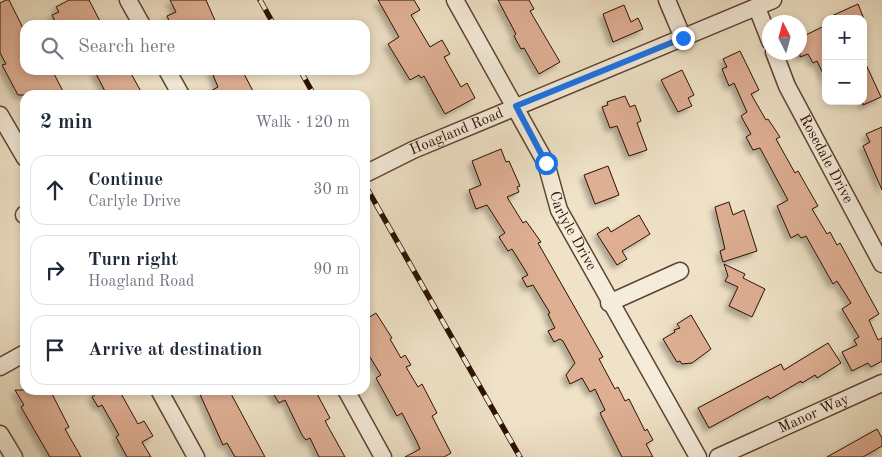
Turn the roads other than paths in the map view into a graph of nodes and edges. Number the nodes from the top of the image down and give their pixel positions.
1 (128, 0) edge
2 (455, 0) edge
3 (667, 0) edge
4 (773, 0) edge
5 (757, 8) junction
6 (139, 20) edge
7 (762, 21) edge
8 (683, 38) junction
9 (777, 60) edge
10 (170, 75) edge
11 (178, 90) edge
12 (516, 106) junction
13 (0, 115) edge
14 (20, 149) edge
15 (370, 172) edge
16 (882, 264) edge
17 (680, 271) dead end
18 (610, 303) junction
19 (20, 356) edge
20 (0, 366) edge
21 (882, 382) edge
22 (162, 395) edge
23 (349, 395) edge
24 (0, 434) edge
25 (14, 457) edge
26 (196, 457) edge
27 (383, 457) edge
28 (698, 457) edge
29 (718, 457) edge

1 - 6 street
2 - 12 street, Carlyle Drive
3 - 8 street
4 - 5 street, Hoagland Road
5 - 7 street
5 - 8 street, Hoagland Road
8 - 12 street, Hoagland Road
9 - 16 street, Rosedale Drive
10 - 11 street
12 - 15 street, Hoagland Road
12 - 18 street, Carlyle Drive
13 - 14 street
17 - 18 street
18 - 28 street, Carlyle Drive
19 - 20 street
21 - 29 street, Manor Way
22 - 26 street
23 - 27 street
24 - 25 street

